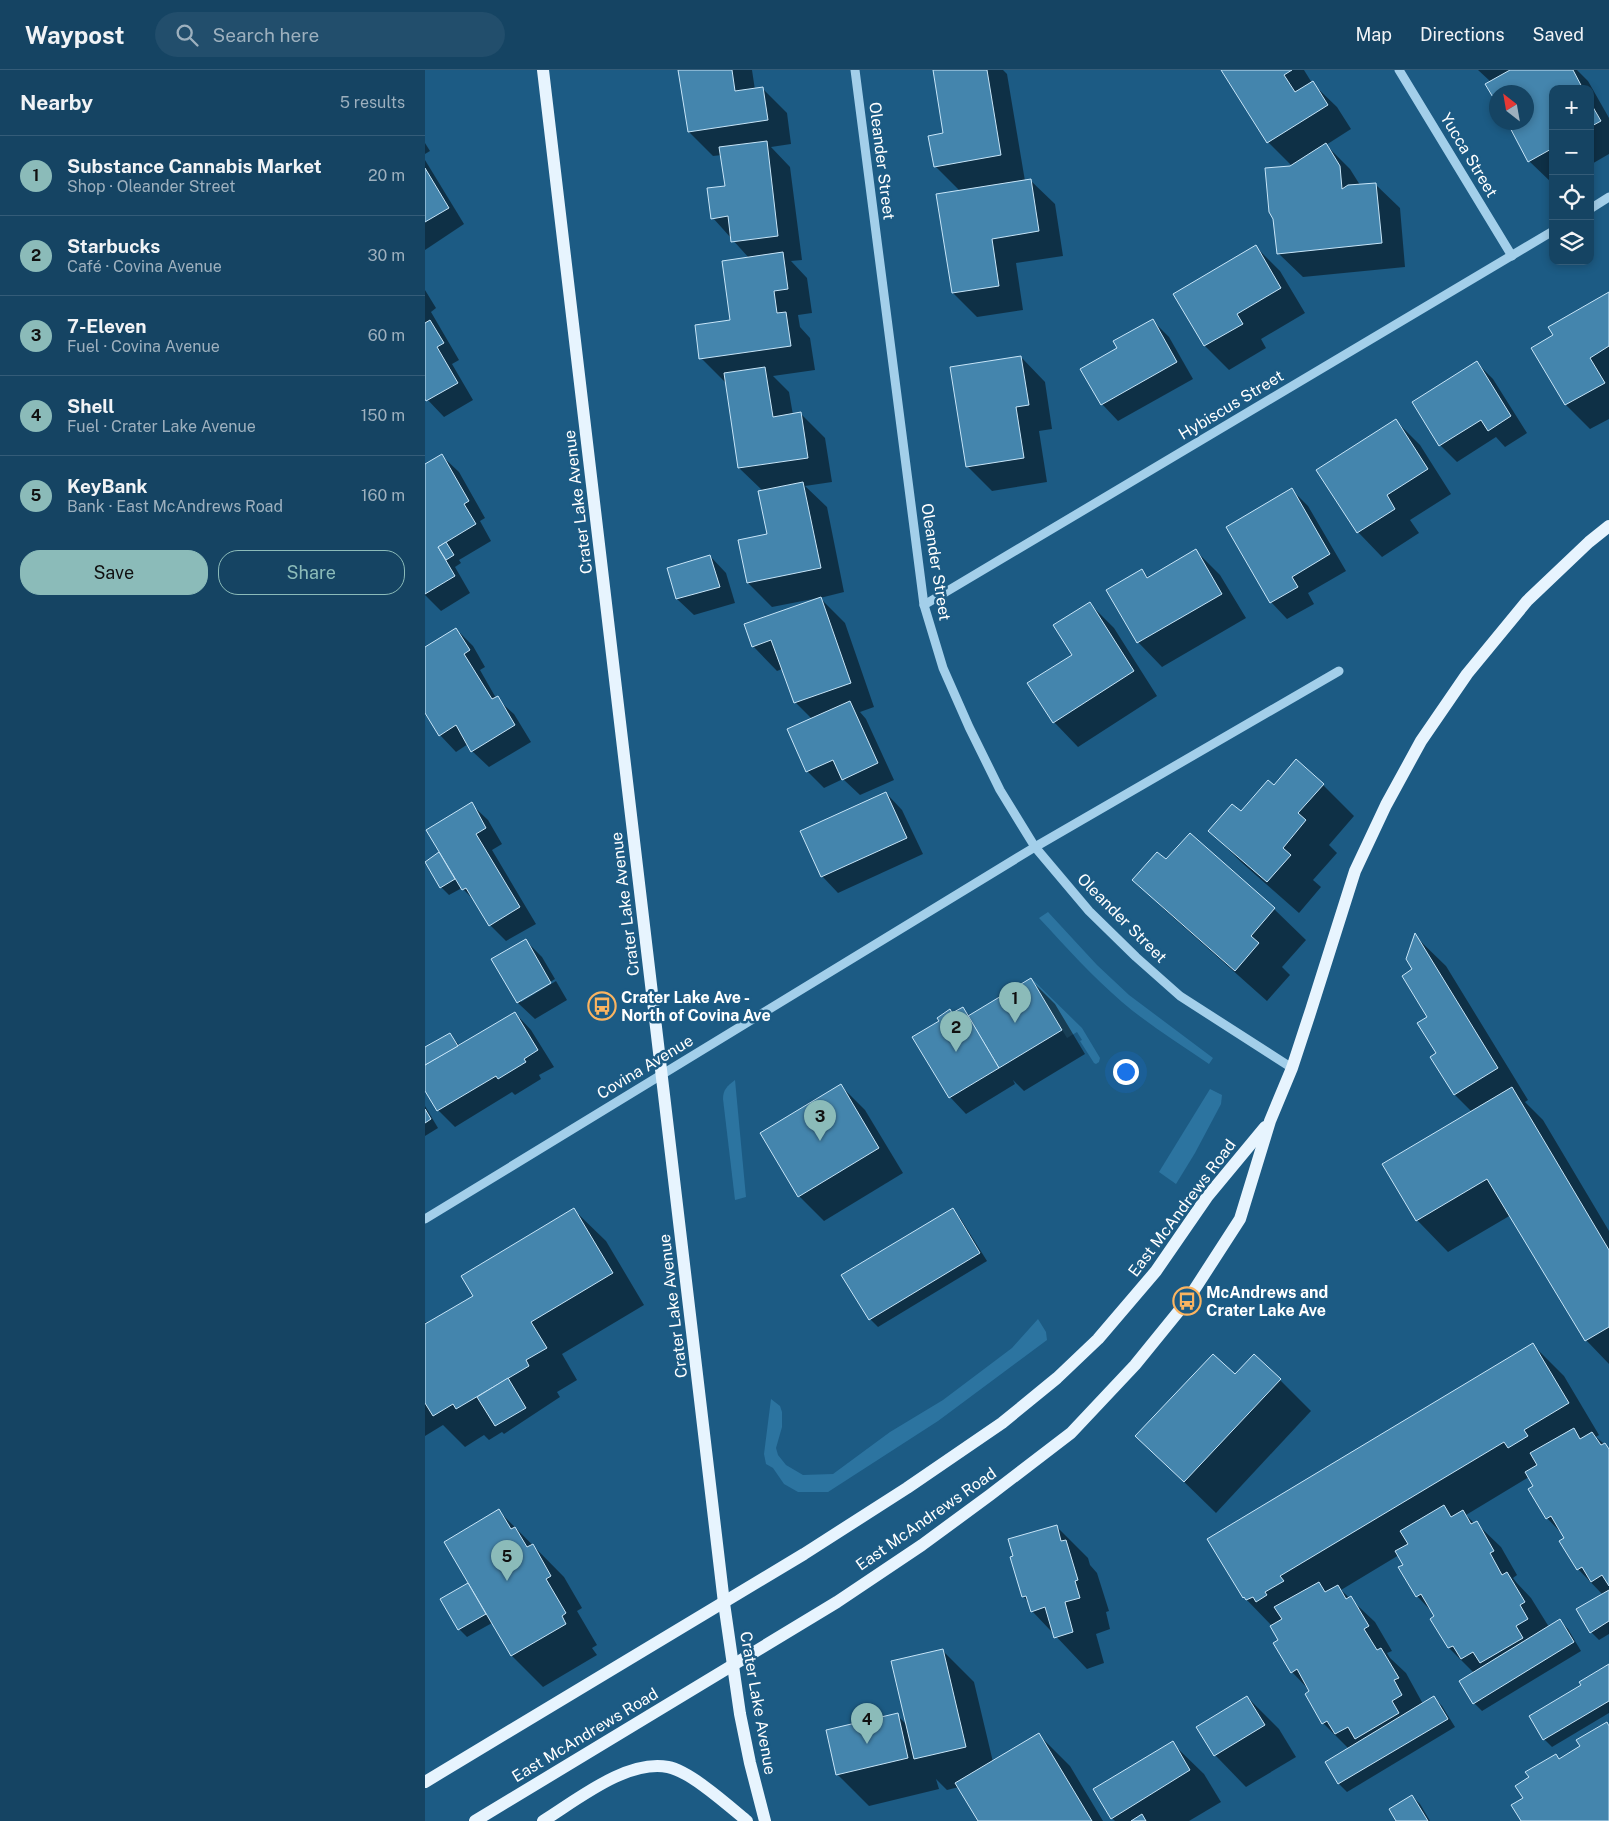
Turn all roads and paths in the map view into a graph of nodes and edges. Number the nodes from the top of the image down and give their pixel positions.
1 (543, 70) edge
2 (855, 70) edge
3 (1399, 70) edge
4 (1609, 197) edge
5 (1594, 206) edge
6 (1549, 233) edge
7 (1512, 256) junction
8 (1609, 526) edge
9 (924, 605) junction
10 (1339, 671) dead end
11 (1035, 847) junction
12 (1292, 1068) junction
13 (662, 1075) junction
14 (1270, 1121) junction
15 (425, 1219) edge
16 (724, 1603) junction
17 (732, 1665) junction
18 (425, 1782) edge
19 (475, 1821) edge
20 (543, 1821) edge
21 (747, 1821) edge
22 (765, 1821) edge

1 - 13 main road, Crater Lake Avenue
2 - 9 street, Oleander Street
3 - 7 street, Yucca Street
4 - 5 street
6 - 7 street, Hybiscus Street
7 - 9 street, Hybiscus Street
8 - 12 main road, East McAndrews Road
9 - 11 street, Oleander Street
10 - 11 street, Covina Avenue
11 - 12 street, Oleander Street
11 - 13 street, Covina Avenue
12 - 14 main road, East McAndrews Road
13 - 15 street, Covina Avenue
13 - 16 main road, Crater Lake Avenue
14 - 16 main road, East McAndrews Road
14 - 17 main road, East McAndrews Road
16 - 17 main road, Crater Lake Avenue
16 - 18 main road, East McAndrews Road
17 - 19 main road, East McAndrews Road
17 - 22 main road, Crater Lake Avenue
20 - 21 main road

